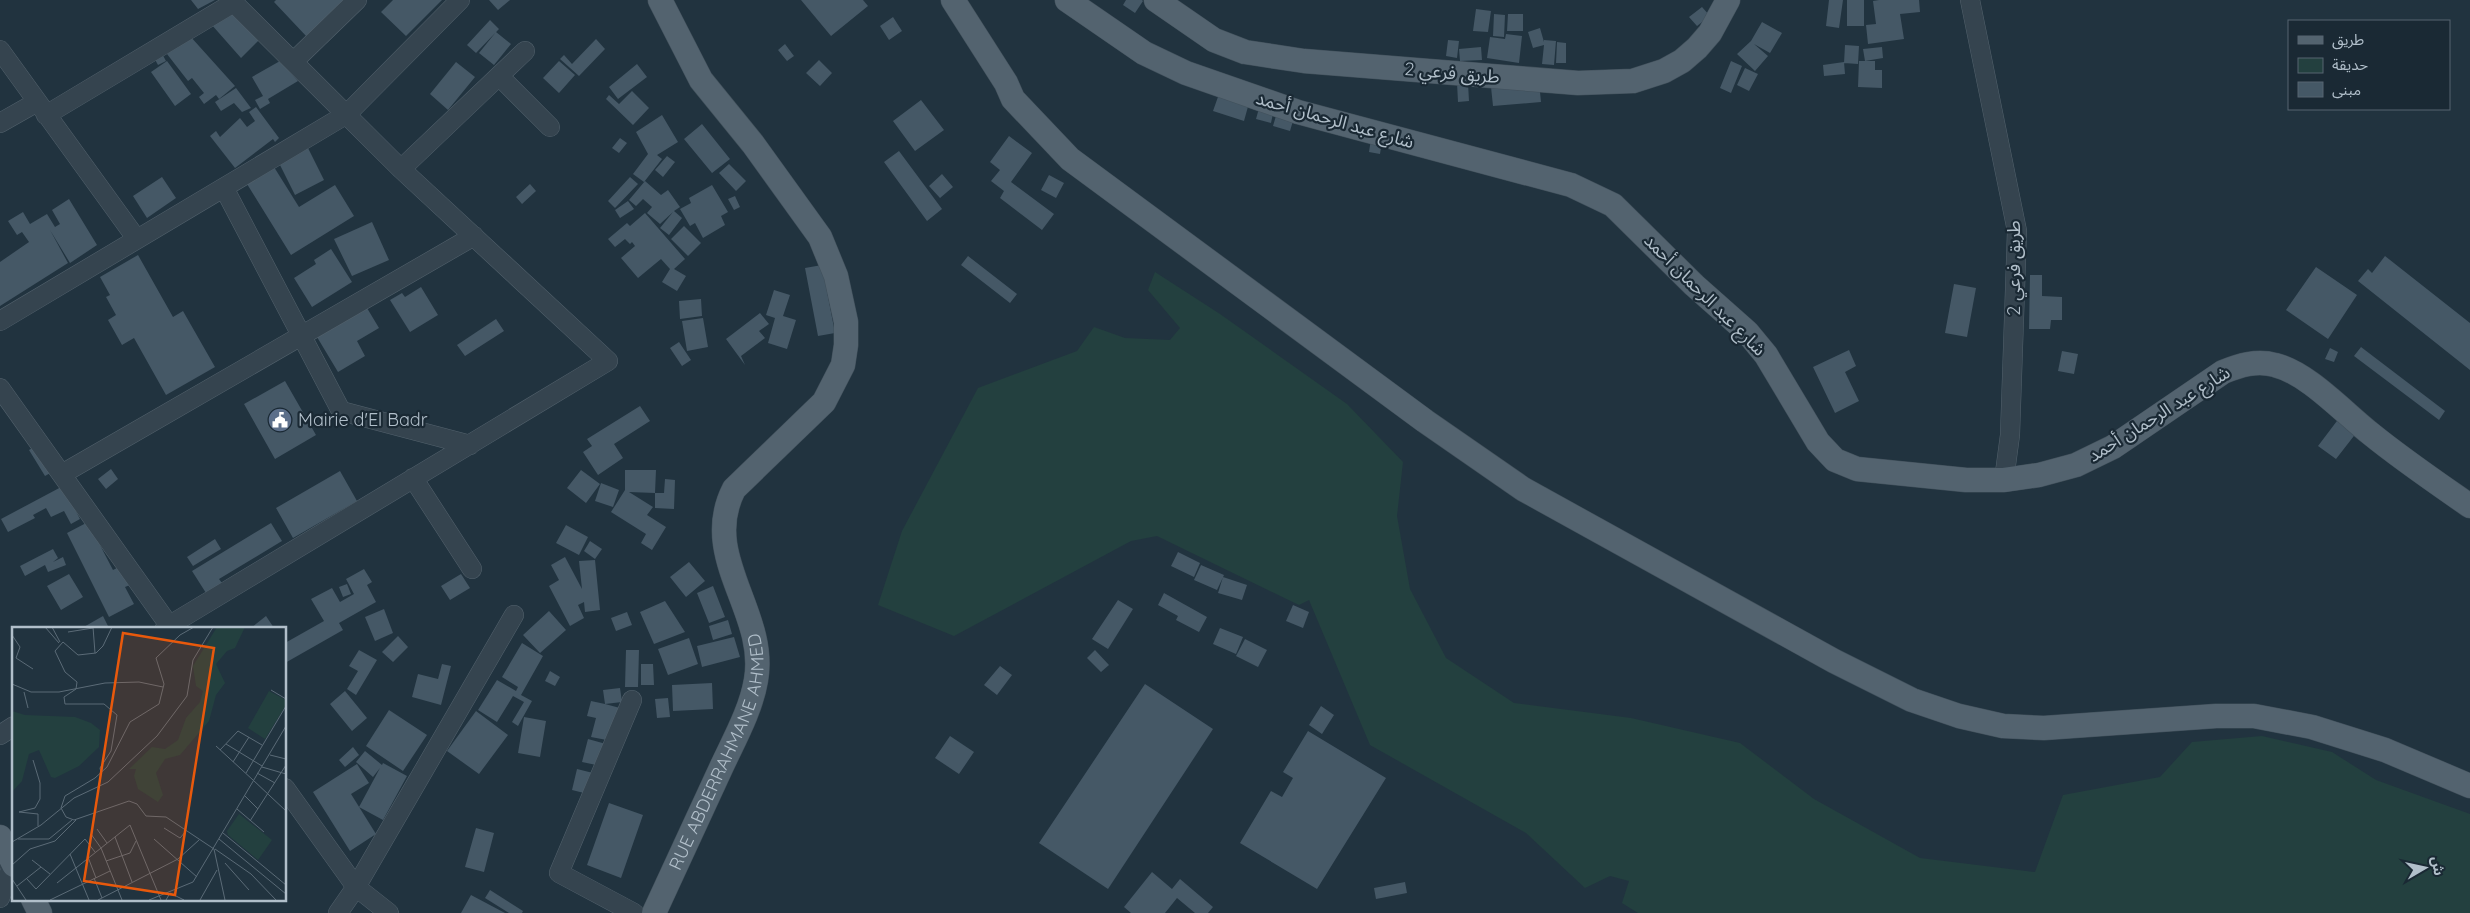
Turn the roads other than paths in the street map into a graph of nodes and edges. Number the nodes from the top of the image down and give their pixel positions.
1 (357, 0) edge
2 (460, 0) edge
3 (660, 0) edge
4 (936, 0) edge
5 (954, 0) edge
6 (1068, 0) edge
7 (1156, 0) edge
8 (1728, 0) edge
9 (1970, 0) edge
10 (232, 1) edge
11 (0, 50) edge
12 (525, 51) dead end
13 (294, 61) junction
14 (499, 76) junction
15 (1013, 99) junction
16 (42, 108) junction
17 (347, 114) junction
18 (0, 123) edge
19 (550, 127) dead end
20 (401, 169) junction
21 (224, 188) junction
22 (474, 236) junction
23 (136, 238) junction
24 (0, 321) edge
25 (300, 336) junction
26 (0, 388) edge
27 (470, 445) junction
28 (62, 474) junction
29 (413, 478) junction
30 (2004, 480) junction
31 (2470, 506) edge
32 (472, 569) dead end
33 (514, 615) dead end
34 (168, 627) edge
35 (632, 700) dead end
36 (12, 727) edge
37 (0, 735) edge
38 (2470, 786) edge
39 (286, 789) edge
40 (0, 837) edge
41 (9, 862) edge
42 (356, 887) junction
43 (0, 898) edge
44 (34, 900) edge
45 (40, 913) edge
46 (338, 913) edge
47 (389, 913) edge
48 (634, 913) edge
49 (654, 913) edge

1 - 13 street
2 - 17 street
3 - 49 main road, RUE ABDERRAHMANE AHMED
4 - 15 main road
5 - 15 main road
6 - 30 main road, شارع عبد الرحمان أحمد
7 - 8 main road, طريق فرعي 2
9 - 30 street, طريق فرعي 2
10 - 13 street
10 - 16 street
11 - 16 street
12 - 14 street
13 - 17 street
14 - 19 street
14 - 20 street
15 - 38 main road
16 - 18 street
16 - 23 street
17 - 20 street
17 - 21 street
20 - 22 street
21 - 23 street
21 - 25 street
22 - 25 street
22 - 27 street
23 - 24 street
25 - 27 street
25 - 28 street
26 - 28 street
27 - 29 street
28 - 34 street
29 - 32 street
29 - 34 street
30 - 31 main road, شارع عبد الرحمان أحمد
33 - 42 street
35 - 48 street
36 - 37 street
39 - 42 street
40 - 41 main road
41 - 43 street
42 - 46 street
42 - 47 street
44 - 45 main road

